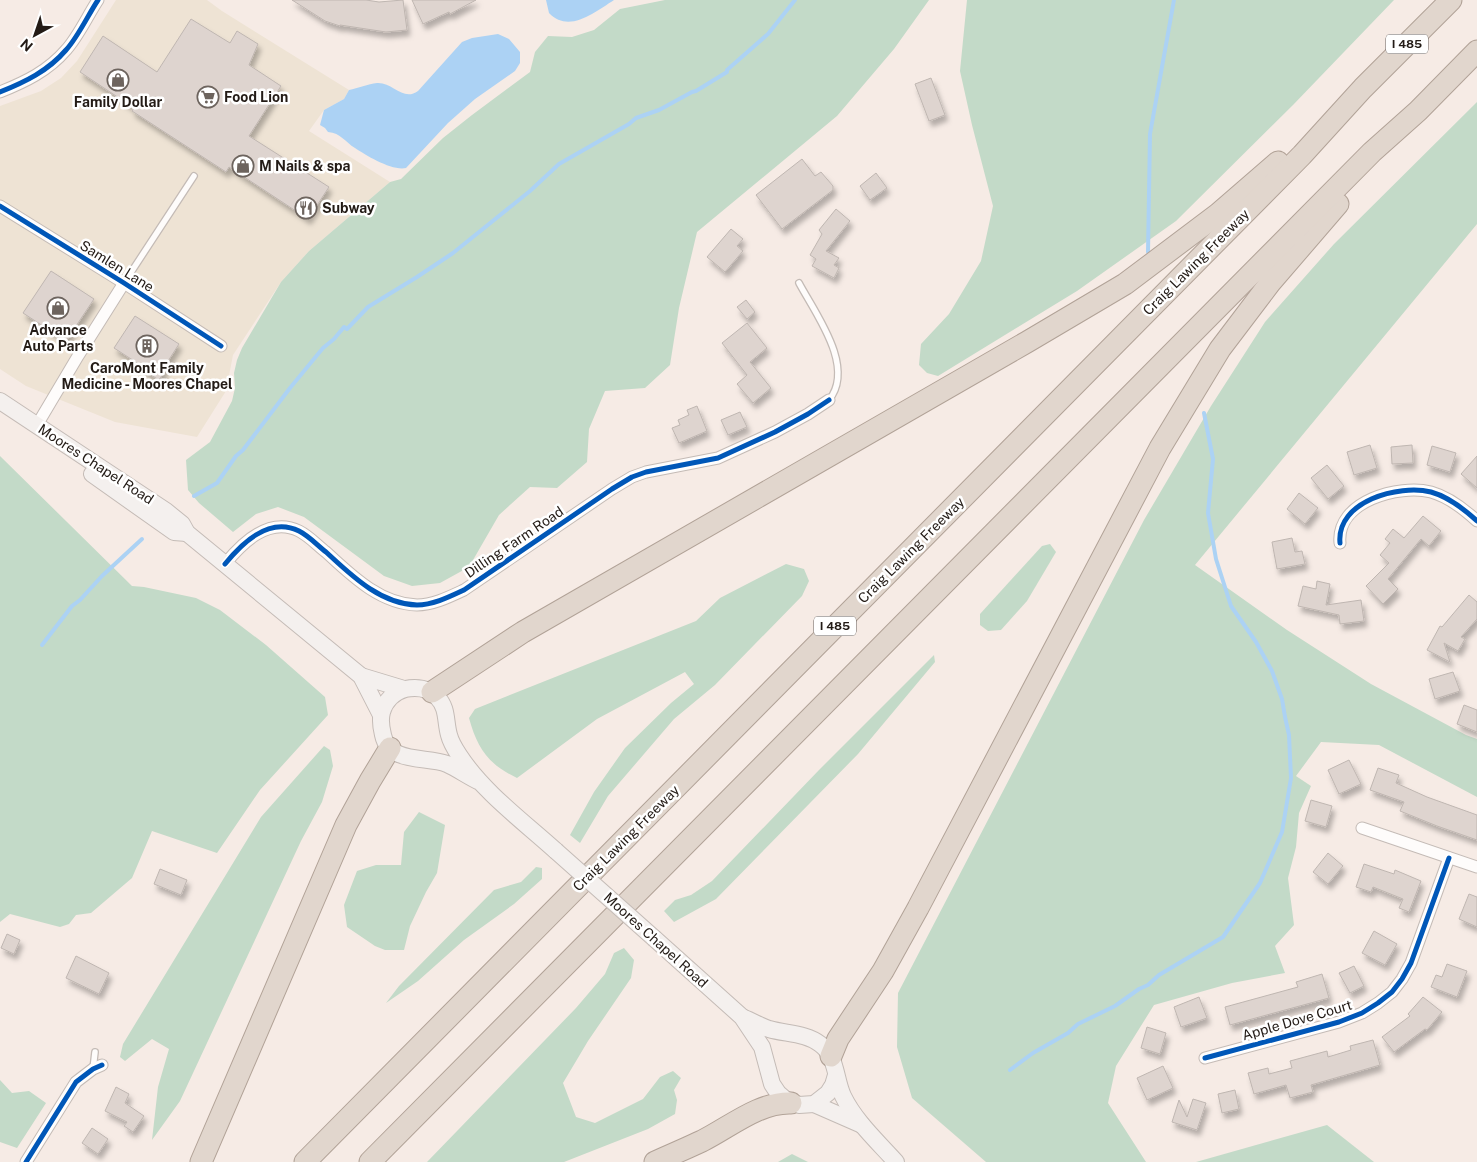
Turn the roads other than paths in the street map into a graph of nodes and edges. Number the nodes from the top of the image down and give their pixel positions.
1 (98, 0) edge
2 (1451, 0) edge
3 (1477, 51) edge
4 (1363, 88) junction
5 (0, 92) edge
6 (1418, 111) junction
7 (194, 176) dead end
8 (0, 206) edge
9 (124, 283) junction
10 (799, 283) dead end
11 (221, 346) dead end
12 (829, 400) joint
13 (0, 401) edge
14 (0, 414) edge
15 (38, 425) junction
16 (1477, 521) edge
17 (186, 533) junction
18 (1340, 543) dead end
19 (225, 564) junction
20 (361, 676) junction
21 (404, 689) junction
22 (432, 692) junction
23 (381, 714) junction
24 (390, 748) junction
25 (480, 782) junction
26 (1362, 828) dead end
27 (1449, 858) junction
28 (1477, 867) edge
29 (742, 1017) junction
30 (95, 1052) dead end
31 (1206, 1058) dead end
32 (833, 1066) junction
33 (97, 1067) joint
34 (791, 1102) junction
35 (814, 1104) junction
36 (862, 1125) junction
37 (26, 1162) edge
38 (201, 1162) edge
39 (305, 1162) edge
40 (370, 1162) edge
41 (655, 1162) edge
42 (896, 1162) edge

1 - 5 street
2 - 4 highway, Craig Lawing Freeway / I 485
3 - 6 highway
4 - 22 highway
4 - 39 highway, Craig Lawing Freeway / I 485
6 - 32 highway
6 - 40 highway
7 - 9 lane
8 - 9 street, Samlen Lane
9 - 11 street, Samlen Lane
9 - 15 street
10 - 12 lane
12 - 19 street, Dilling Farm Road
13 - 15 main road, Moores Chapel Road
14 - 17 main road, Moores Chapel Road
15 - 17 main road, Moores Chapel Road
16 - 18 street
17 - 19 main road, Moores Chapel Road
19 - 20 main road, Moores Chapel Road
20 - 21 main road, Moores Chapel Road
20 - 23 main road, Moores Chapel Road
21 - 22 main road, Moores Chapel Road
21 - 23 main road
22 - 25 main road, Moores Chapel Road
23 - 24 main road, Moores Chapel Road
24 - 25 main road, Moores Chapel Road
24 - 38 highway
25 - 29 main road, Moores Chapel Road, bridge
26 - 27 street
27 - 28 street
27 - 31 street, Apple Dove Court
29 - 32 main road, Moores Chapel Road
29 - 34 main road, Moores Chapel Road
30 - 33 lane
32 - 35 main road
32 - 36 main road, Moores Chapel Road
33 - 37 street
34 - 35 main road, Moores Chapel Road
34 - 41 highway
35 - 36 main road, Moores Chapel Road
36 - 42 main road, Moores Chapel Road

